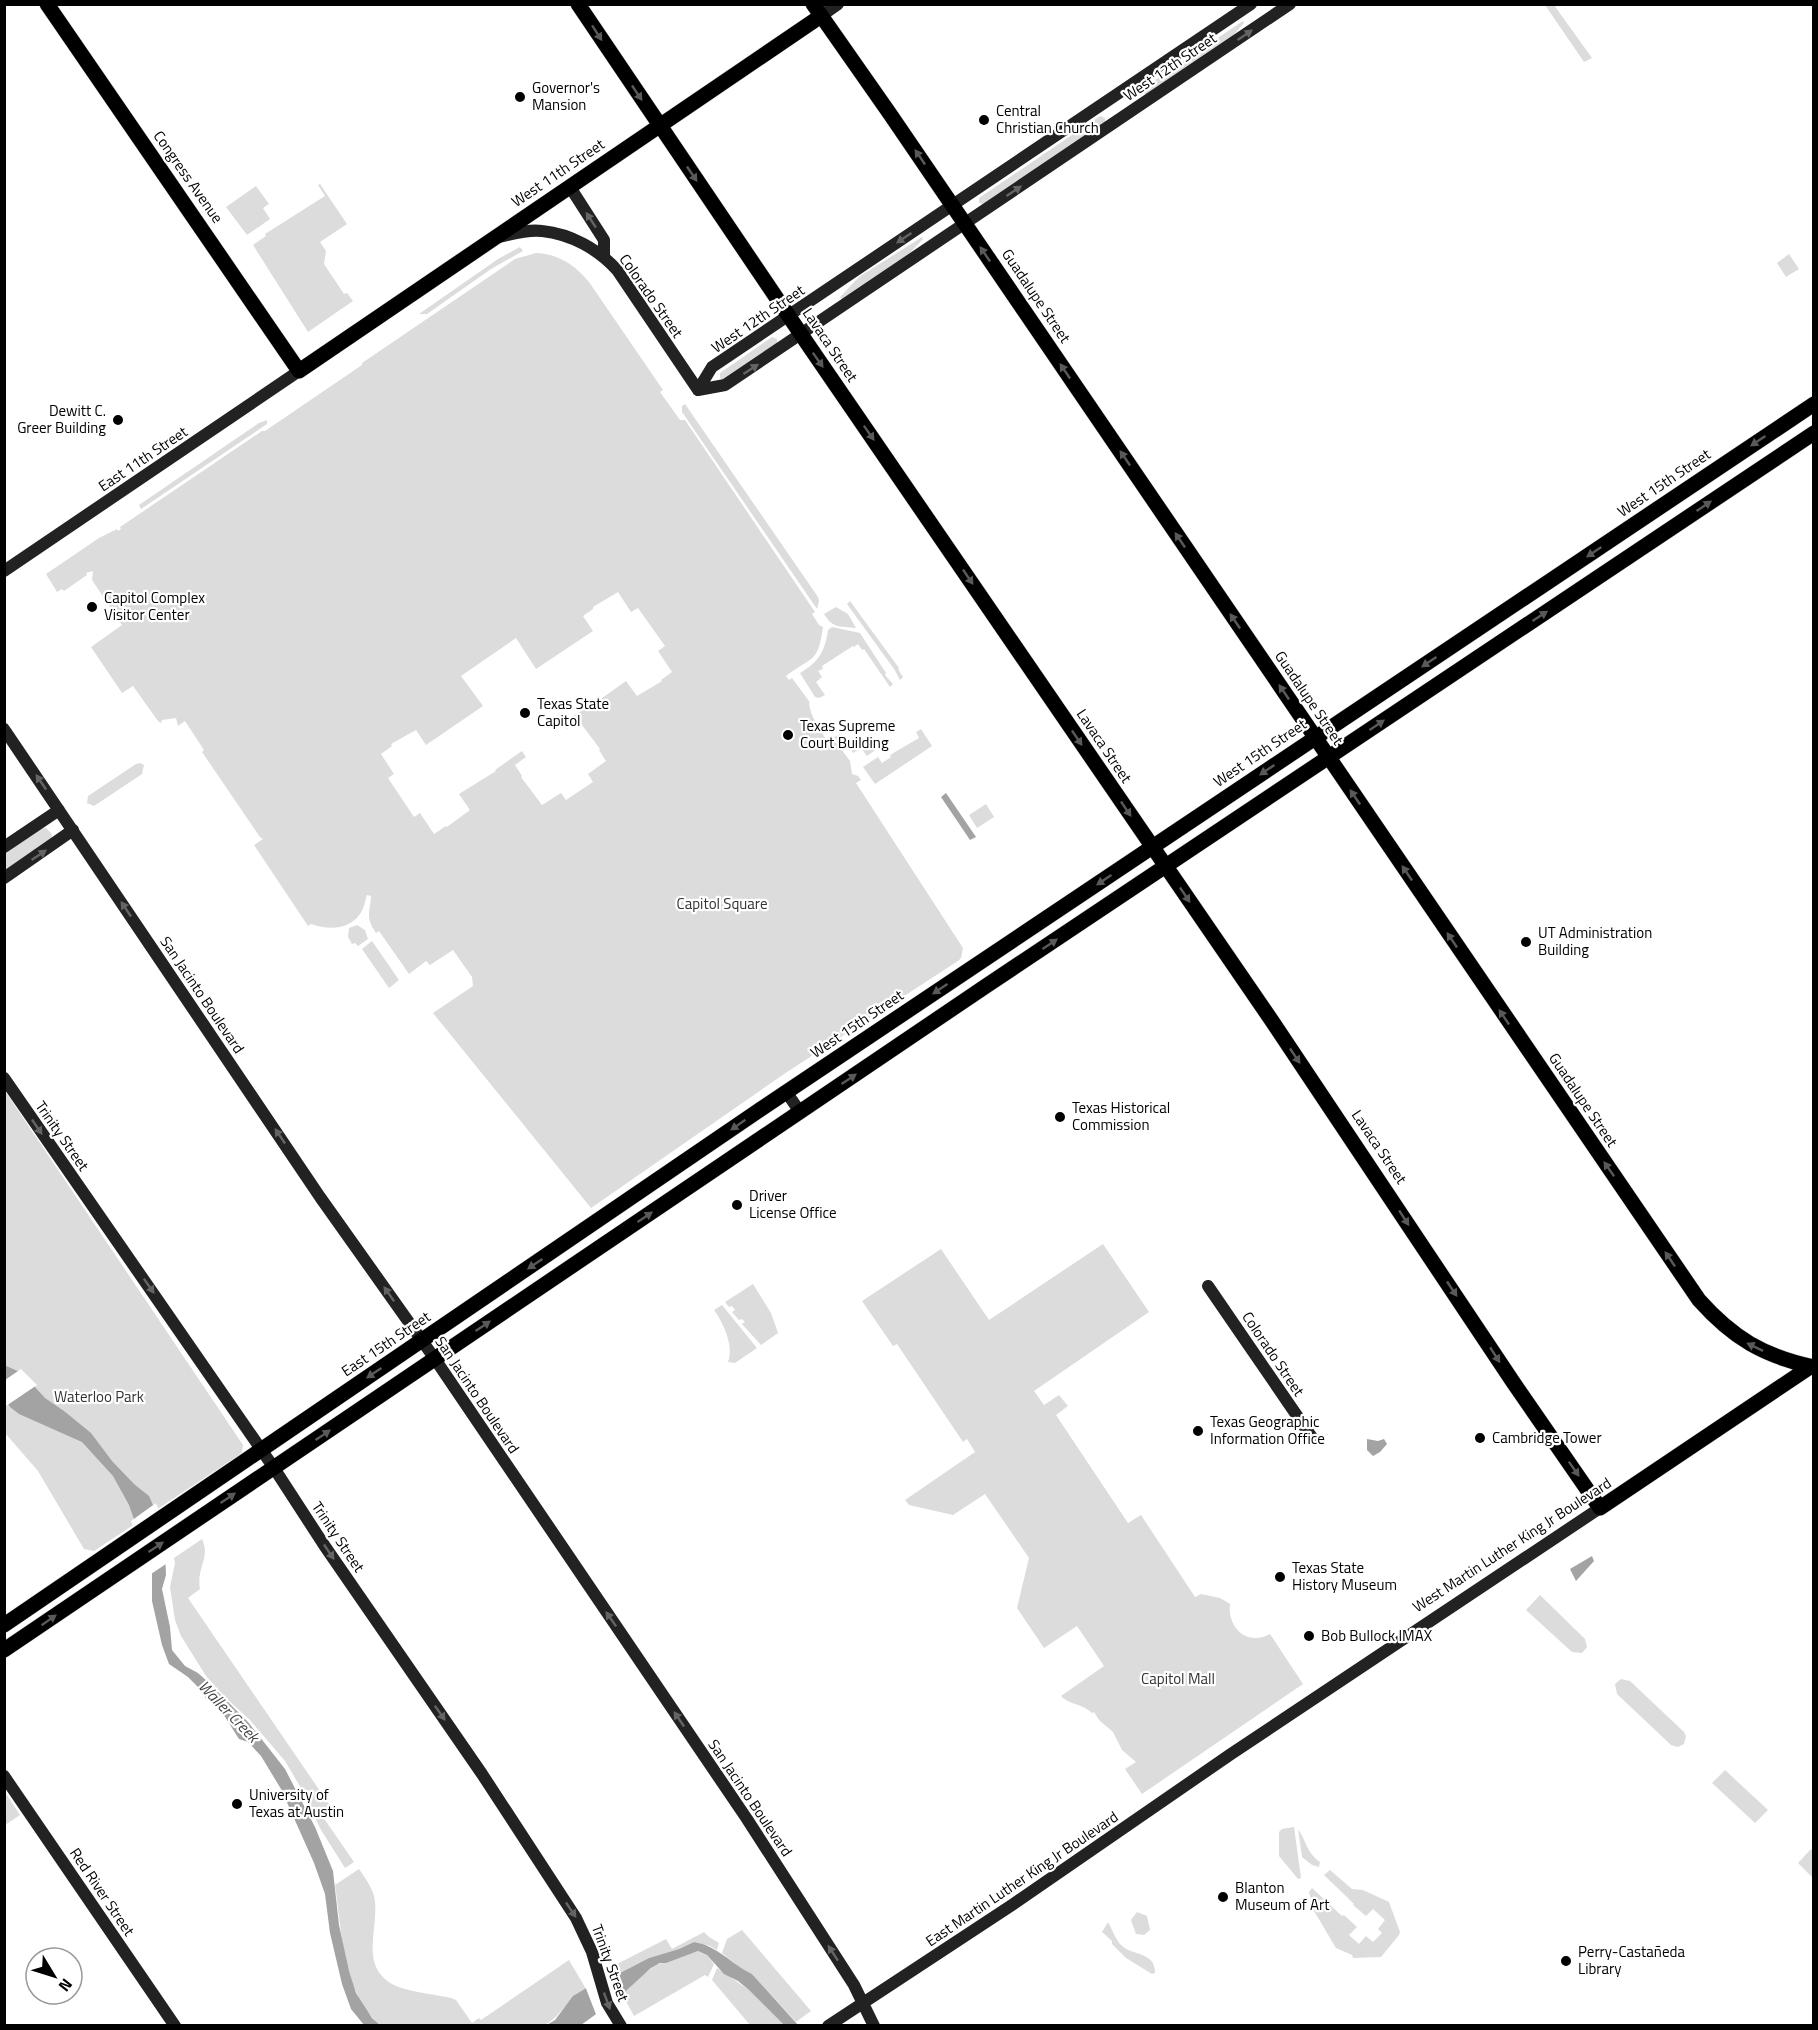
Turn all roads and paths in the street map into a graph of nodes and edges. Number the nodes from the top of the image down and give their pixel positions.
1 (47, 4) edge
2 (578, 4) edge
3 (838, 4) edge
4 (1251, 4) edge
5 (1290, 4) edge
6 (817, 10) edge
7 (659, 126) junction
8 (570, 187) junction
9 (953, 206) junction
10 (965, 224) junction
11 (495, 238) junction
12 (604, 256) junction
13 (789, 316) junction
14 (802, 335) junction
15 (299, 371) junction
16 (698, 390) junction
17 (1814, 404) edge
18 (1814, 433) edge
19 (4, 571) edge
20 (4, 729) edge
21 (1315, 738) junction
22 (1328, 758) junction
23 (60, 810) junction
24 (73, 830) junction
25 (4, 847) edge
26 (1152, 847) junction
27 (1165, 866) junction
28 (4, 878) edge
29 (4, 1078) edge
30 (787, 1092) junction
31 (800, 1112) junction
32 (1208, 1286) dead end
33 (422, 1341) junction
34 (435, 1359) junction
35 (1812, 1366) edge
36 (1313, 1439) dead end
37 (262, 1450) junction
38 (274, 1468) junction
39 (1600, 1508) junction
40 (4, 1625) edge
41 (4, 1650) edge
42 (1231, 1754) joint
43 (4, 1776) edge
44 (864, 2003) junction
45 (175, 2025) edge
46 (621, 2025) edge
47 (829, 2025) edge
48 (874, 2025) edge

1 - 15 main road, Congress Avenue
2 -> 7 main road, Lavaca Street
3 - 6 main road, West 11th Street
4 - 9 main road, West 12th Street
10 -> 5 main road, West 12th Street
6 - 7 main road, West 11th Street
9 -> 6 main road, Guadalupe Street
7 - 8 main road, West 11th Street
7 -> 13 main road, Lavaca Street
8 - 11 main road, West 11th Street
12 -> 8 main road
9 - 10 main road, Guadalupe Street
9 -> 13 main road, West 12th Street
10 - 14 main road, West 12th Street
21 -> 10 main road, Guadalupe Street
11 - 12 main road, Colorado Street
11 - 15 main road, West 11th Street
12 - 16 main road, Colorado Street
13 - 14 main road, Lavaca Street
13 - 16 main road, West 12th Street
16 -> 14 main road, West 12th Street
14 -> 26 main road, Lavaca Street
15 - 19 main road, East 11th Street
17 -> 21 main road, West 15th Street
22 -> 18 main road
23 -> 20 main road, San Jacinto Boulevard
21 - 22 main road, Guadalupe Street
21 -> 26 main road, West 15th Street
22 - 27 main road
35 -> 22 main road, Guadalupe Street
23 - 24 main road, San Jacinto Boulevard
23 - 25 main road
28 -> 24 main road
33 -> 24 main road, San Jacinto Boulevard
26 - 27 main road, Lavaca Street
26 -> 30 main road, West 15th Street
31 -> 27 main road
27 -> 39 main road, Lavaca Street
29 -> 37 main road, Trinity Street
30 - 31 main road
30 -> 33 main road, East 15th Street
34 -> 31 main road
32 - 36 main road, Colorado Street
33 - 34 main road, San Jacinto Boulevard
33 -> 37 main road, East 15th Street
38 -> 34 main road
44 -> 34 main road, San Jacinto Boulevard
35 - 39 main road, West Martin Luther King Jr Boulevard
37 - 38 main road, Trinity Street
37 - 40 main road, East 15th Street
41 -> 38 main road
38 -> 46 main road, Trinity Street
39 - 42 main road, West Martin Luther King Jr Boulevard
42 - 44 main road, East Martin Luther King Jr Boulevard
43 - 45 main road, Red River Street
44 - 47 main road, East Martin Luther King Jr Boulevard
44 - 48 main road, San Jacinto Boulevard

